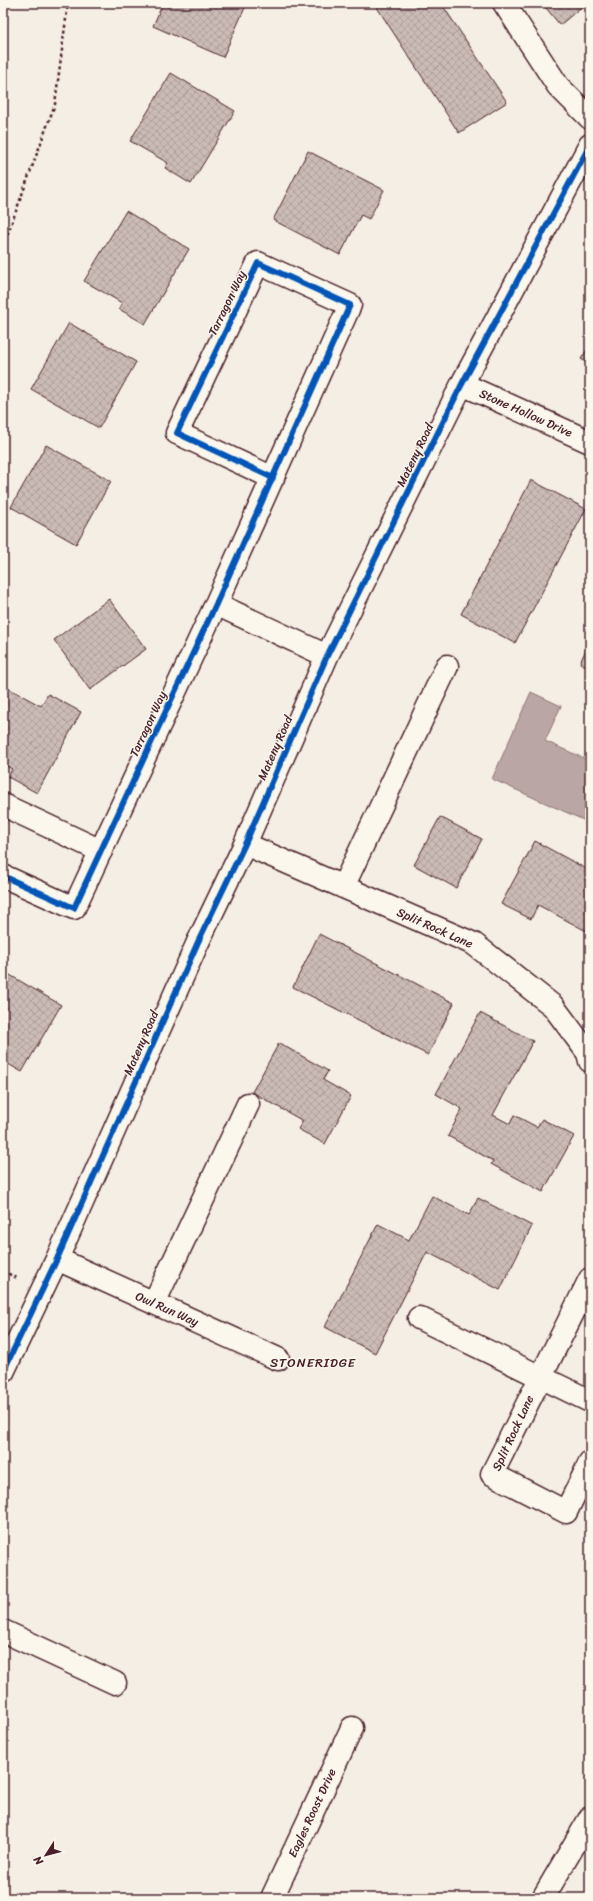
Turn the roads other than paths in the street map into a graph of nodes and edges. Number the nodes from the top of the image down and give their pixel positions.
1 (504, 3) edge
2 (590, 118) edge
3 (590, 145) edge
4 (462, 384) junction
5 (590, 442) edge
6 (273, 478) junction
7 (216, 604) junction
8 (327, 656) junction
9 (447, 666) dead end
10 (3, 805) edge
11 (245, 844) junction
12 (101, 851) junction
13 (3, 876) edge
14 (344, 887) junction
15 (590, 1060) edge
16 (248, 1104) dead end
17 (57, 1259) junction
18 (590, 1279) edge
19 (154, 1303) junction
20 (419, 1318) dead end
21 (278, 1359) dead end
22 (3, 1372) edge
23 (540, 1376) junction
24 (590, 1401) edge
25 (590, 1462) edge
26 (3, 1631) edge
27 (115, 1683) dead end
28 (352, 1728) dead end
29 (590, 1818) edge
30 (272, 1898) edge
31 (543, 1898) edge

1 - 2 street
3 - 4 street, Mateny Road
4 - 5 street, Stone Hollow Drive
4 - 8 street, Mateny Road
6 - 6 street, Tarragon Way
6 - 7 street, Tarragon Way
7 - 8 street
7 - 12 street, Tarragon Way
8 - 11 street, Mateny Road
9 - 14 street
10 - 12 street
11 - 14 street, Split Rock Lane
11 - 17 street, Mateny Road
12 - 13 street, Tarragon Way
14 - 15 street, Split Rock Lane
16 - 19 street
17 - 19 street, Owl Run Way
17 - 22 street, Mateny Road
18 - 23 street, Split Rock Lane
19 - 21 street, Owl Run Way
20 - 23 street
23 - 24 street
23 - 25 street, Split Rock Lane
26 - 27 street
28 - 30 street, Eagles Roost Drive
29 - 31 street

